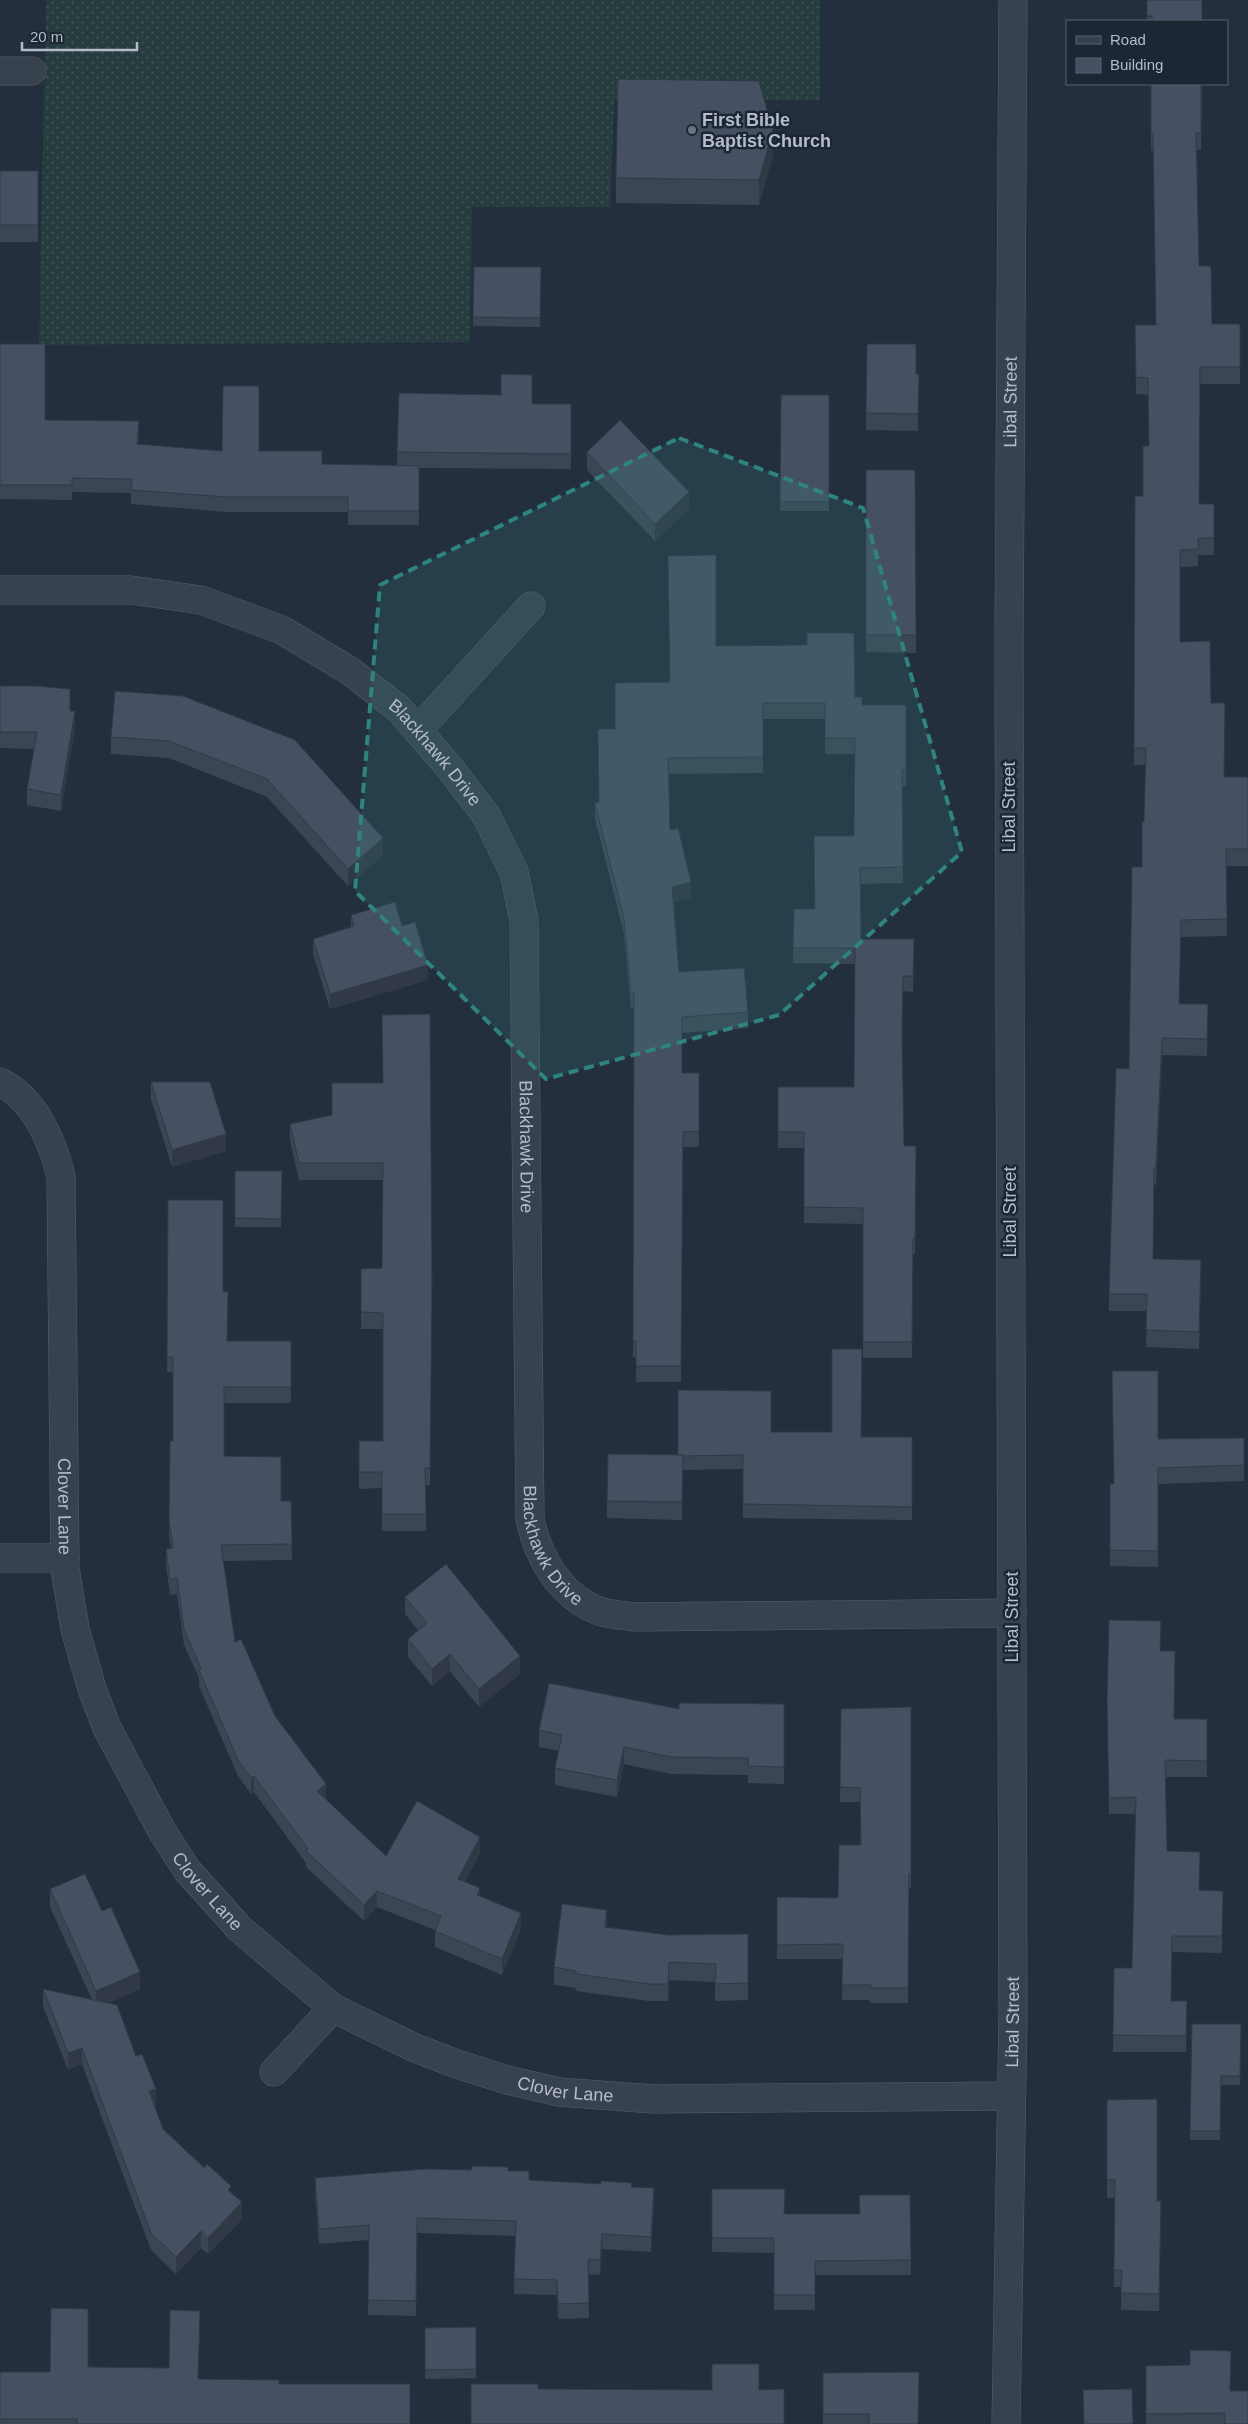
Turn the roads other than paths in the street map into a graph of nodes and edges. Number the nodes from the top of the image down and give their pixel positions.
1 (1013, 0) edge
2 (0, 71) edge
3 (32, 72) dead end
4 (0, 590) edge
5 (531, 606) dead end
6 (418, 730) junction
7 (0, 1082) edge
8 (0, 1558) edge
9 (64, 1558) junction
10 (1012, 1613) junction
11 (333, 2008) junction
12 (274, 2072) dead end
13 (1011, 2096) junction
14 (1006, 2424) edge

1 - 10 street, Libal Street
2 - 3 street
4 - 6 street, Blackhawk Drive
5 - 6 street
6 - 10 street, Blackhawk Drive
7 - 9 street, Clover Lane
8 - 9 street
9 - 11 street, Clover Lane
10 - 13 street, Libal Street
11 - 12 street
11 - 13 street, Clover Lane
13 - 14 street, Libal Street

